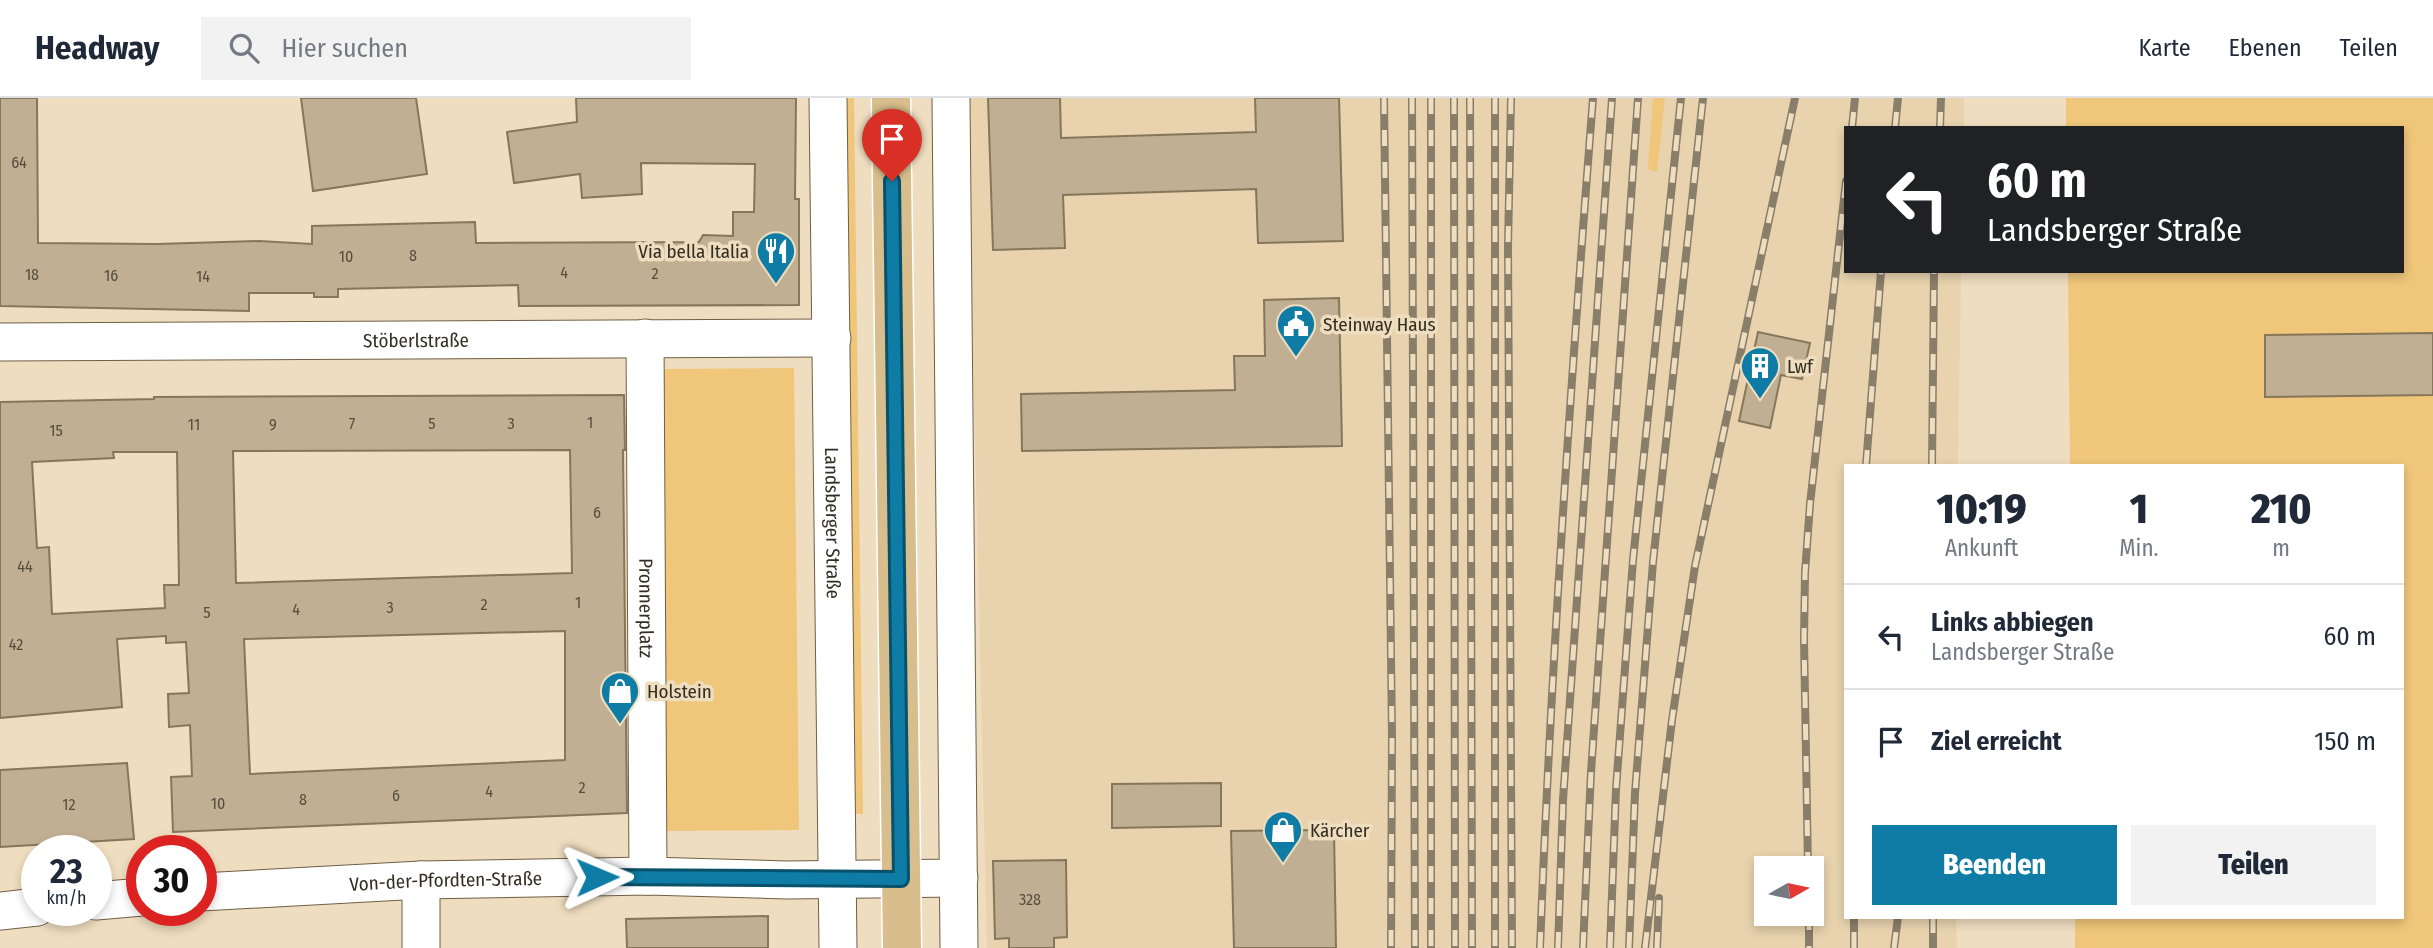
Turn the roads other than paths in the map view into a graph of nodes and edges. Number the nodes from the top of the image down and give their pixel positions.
1 (828, 98) edge
2 (891, 98) edge
3 (951, 98) edge
4 (645, 338) junction
5 (832, 338) junction
6 (0, 342) edge
7 (648, 876) junction
8 (959, 878) junction
9 (901, 879) junction
10 (421, 880) junction
11 (837, 880) junction
12 (217, 891) edge
13 (21, 909) edge
14 (0, 911) edge
15 (421, 948) edge
16 (838, 948) edge
17 (902, 948) edge
18 (959, 948) edge

1 - 5 street, Landsberger Straße
2 - 9 main road
3 - 8 street
4 - 5 street, Stöberlstraße
4 - 6 street, Stöberlstraße
4 - 7 street, Pronnerplatz
5 - 11 street, Landsberger Straße
7 - 10 street, Von-der-Pfordten-Straße
7 - 11 street, Von-der-Pfordten-Straße
8 - 9 street
8 - 18 street
9 - 11 street, Von-der-Pfordten-Straße
9 - 17 main road
10 - 12 street, Von-der-Pfordten-Straße
10 - 15 street
11 - 16 street, Landsberger Straße
13 - 14 street

